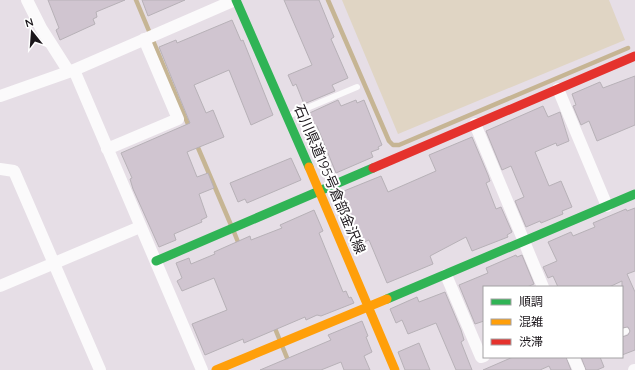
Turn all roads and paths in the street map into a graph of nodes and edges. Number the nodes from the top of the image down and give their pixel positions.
1 (27, 0) edge
2 (236, 0) edge
3 (149, 37) junction
4 (635, 56) edge
5 (71, 71) junction
6 (357, 87) dead end
7 (558, 88) junction
8 (0, 96) edge
9 (288, 116) junction
10 (474, 124) junction
11 (107, 149) junction
12 (0, 169) edge
13 (320, 190) junction
14 (635, 194) edge
15 (607, 206) junction
16 (140, 227) junction
17 (524, 241) junction
18 (156, 262) junction
19 (54, 263) junction
20 (446, 275) junction
21 (0, 286) edge
22 (543, 286) edge
23 (369, 308) junction
24 (483, 356) edge
25 (574, 358) edge
26 (100, 370) edge
27 (202, 370) edge
28 (216, 370) edge
29 (395, 370) edge
30 (579, 370) edge

1 - 5 street
2 - 3 street
2 - 9 street, 石川県道195号倉部金沢線
3 - 5 street
3 - 11 street
4 - 7 street
5 - 8 street
5 - 11 street
6 - 9 lane
7 - 10 street
7 - 15 street
9 - 13 street, 石川県道195号倉部金沢線
10 - 13 street
10 - 17 street
11 - 16 street
12 - 19 street
13 - 18 street
13 - 23 street, 石川県道195号倉部金沢線
14 - 15 street
15 - 17 street
16 - 18 street
16 - 19 street
17 - 20 street
17 - 22 street
18 - 27 street
19 - 21 street
19 - 26 street
20 - 23 street
20 - 24 street
23 - 28 street
23 - 29 street, 石川県道195号倉部金沢線
25 - 30 street

